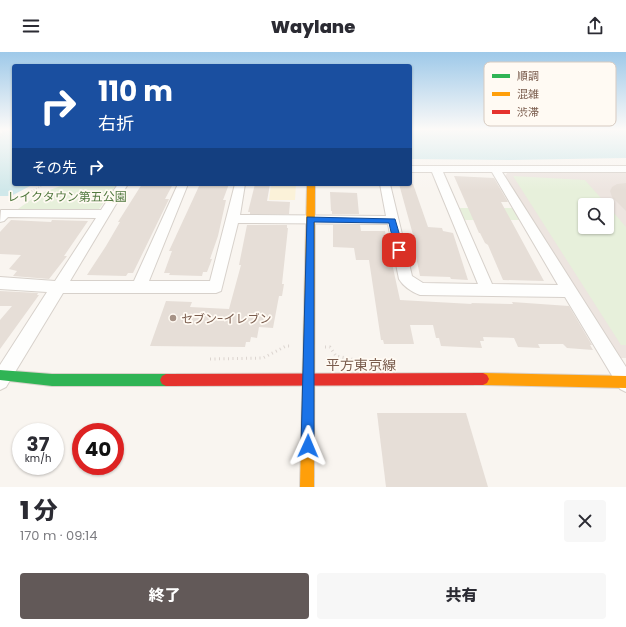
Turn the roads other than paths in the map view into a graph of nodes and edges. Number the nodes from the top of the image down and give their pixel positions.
1 (412, 169) edge
2 (436, 169) junction
3 (495, 169) junction
4 (626, 169) edge
5 (122, 186) edge
6 (182, 186) edge
7 (240, 186) edge
8 (311, 186) edge
9 (385, 186) edge
10 (104, 214) junction
11 (0, 218) edge
12 (233, 219) junction
13 (310, 219) junction
14 (392, 220) junction
15 (0, 283) edge
16 (59, 287) junction
17 (140, 287) junction
18 (487, 289) junction
19 (569, 291) junction
20 (1, 377) edge
21 (308, 380) junction
22 (626, 382) edge
23 (307, 487) edge

1 - 2 street
2 - 3 street
2 - 18 street
3 - 4 street
3 - 19 street
5 - 10 street
6 - 17 street
7 - 12 street
8 - 13 main road
9 - 14 street
10 - 11 street
10 - 16 street
12 - 13 street
12 - 17 street
13 - 14 street
13 - 21 main road
14 - 18 street
15 - 16 street
16 - 17 street
16 - 20 street
18 - 19 street
19 - 22 street
20 - 21 main road, 平方東京線
21 - 22 main road, 平方東京線
21 - 23 main road

